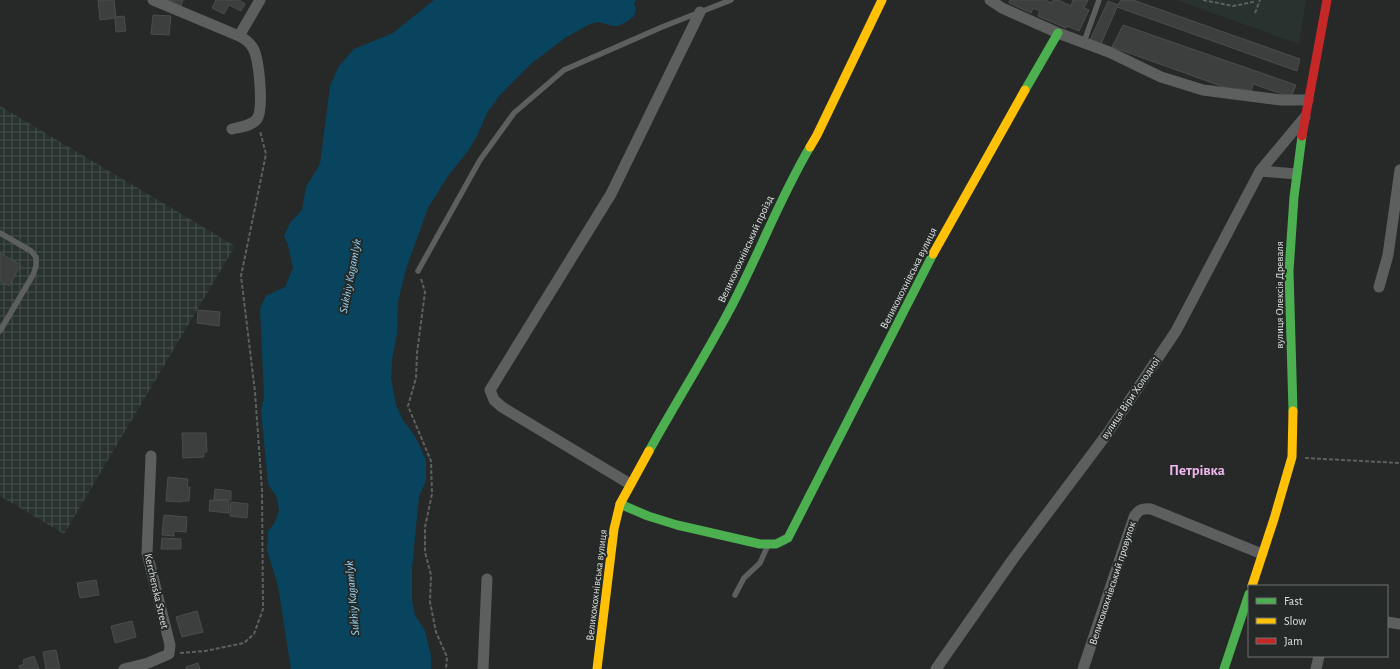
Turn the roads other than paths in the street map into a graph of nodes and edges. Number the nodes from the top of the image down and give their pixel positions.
1 (153, 0) edge
2 (260, 0) edge
3 (731, 0) edge
4 (882, 0) edge
5 (990, 0) edge
6 (1099, 0) edge
7 (1327, 0) edge
8 (700, 12) junction
9 (1058, 33) junction
10 (239, 36) junction
11 (1084, 42) junction
12 (1308, 100) junction
13 (1305, 116) junction
14 (232, 129) dead end
15 (1400, 170) edge
16 (1260, 171) junction
17 (1296, 174) junction
18 (0, 233) edge
19 (418, 271) road end
20 (1379, 287) dead end
21 (0, 331) edge
22 (151, 456) dead end
23 (630, 484) junction
24 (620, 504) junction
25 (768, 544) junction
26 (1262, 554) junction
27 (487, 579) dead end
28 (1252, 585) edge
29 (735, 595) dead end
30 (1248, 597) edge
31 (1388, 622) edge
32 (1400, 624) edge
33 (1319, 657) edge
34 (124, 669) edge
35 (483, 669) edge
36 (597, 669) edge
37 (936, 669) edge
38 (1083, 669) edge
39 (1224, 669) edge
40 (1316, 669) edge

1 - 10 street
2 - 10 street
3 - 8 lane
4 - 23 street, Великокохнівський проїзд
5 - 9 street
6 - 11 lane
7 - 12 street, вулиця Олексія Древаля
8 - 19 lane
8 - 23 street
9 - 11 street
9 - 25 street, Великокохнівська вулиця
10 - 14 street
11 - 12 street
12 - 13 street, вулиця Олексія Древаля
13 - 16 street, вулиця Віри Холодної
13 - 17 street, вулиця Олексія Древаля
15 - 20 street
16 - 17 street
16 - 37 street, вулиця Віри Холодної
17 - 26 street, вулиця Олексія Древаля
18 - 21 lane
22 - 34 street, Kerchenska Street
23 - 24 street, Великокохнівський проїзд
24 - 25 street
24 - 36 street, Великокохнівська вулиця
25 - 29 lane
26 - 28 street, вулиця Олексія Древаля
26 - 38 street, Великокохнівський провулок
27 - 35 street
30 - 39 street
31 - 32 street
33 - 40 street

